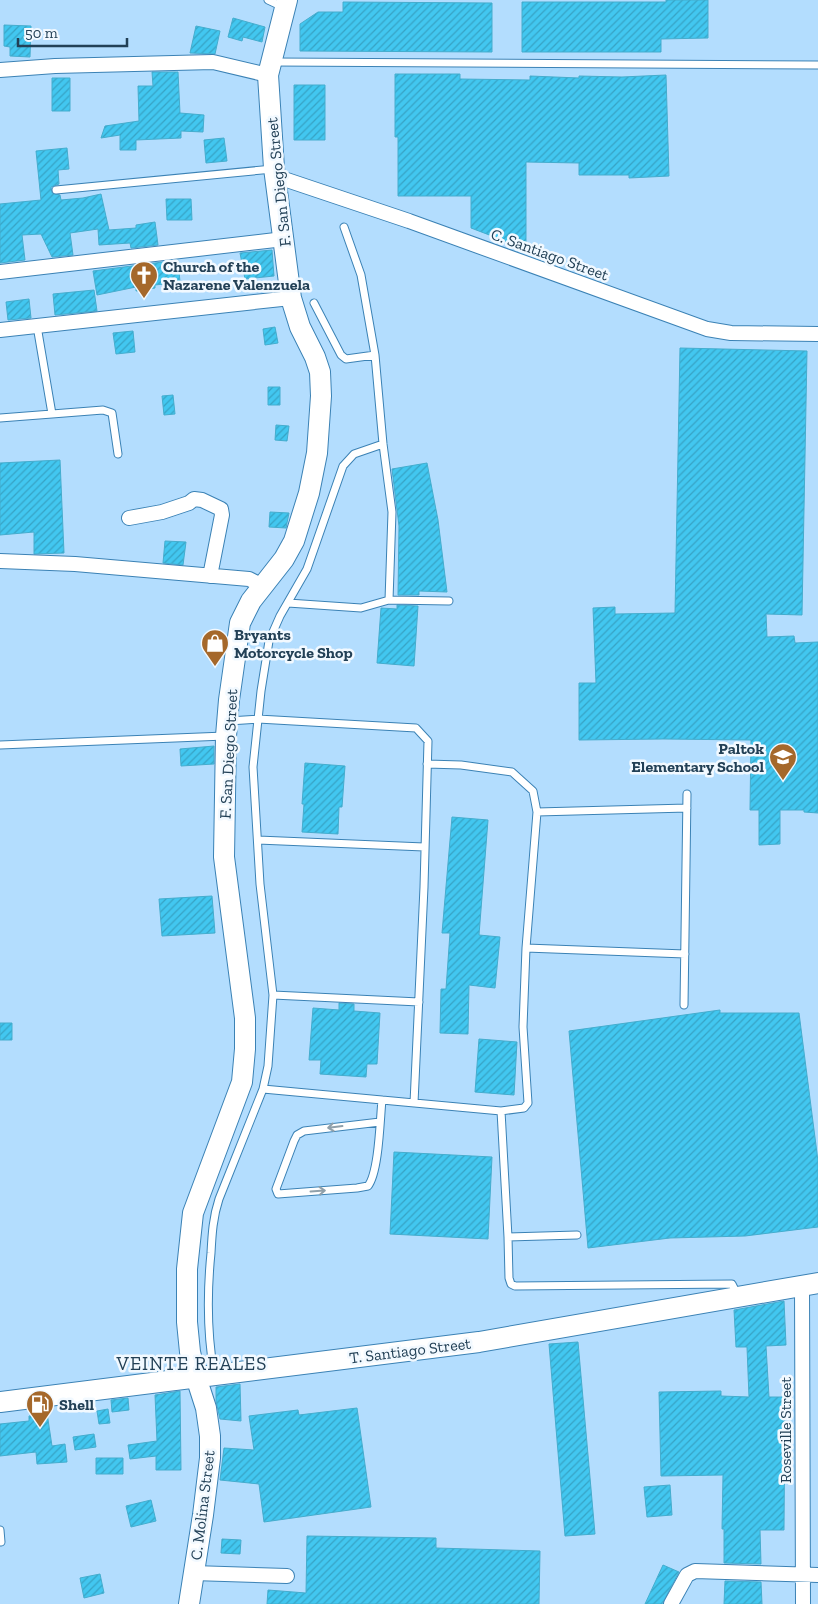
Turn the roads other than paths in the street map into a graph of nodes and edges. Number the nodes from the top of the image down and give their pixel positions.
1 (280, 3) edge
2 (818, 64) edge
3 (270, 69) junction
4 (0, 70) edge
5 (275, 172) junction
6 (56, 190) dead end
7 (344, 227) dead end
8 (284, 239) junction
9 (0, 272) edge
10 (291, 298) junction
11 (314, 303) dead end
12 (37, 326) junction
13 (0, 330) edge
14 (818, 334) edge
15 (375, 355) junction
16 (52, 414) junction
17 (0, 418) edge
18 (383, 444) junction
19 (118, 454) dead end
20 (129, 518) dead end
21 (0, 561) edge
22 (210, 576) junction
23 (263, 586) junction
24 (389, 600) junction
25 (449, 601) dead end
26 (288, 603) junction
27 (258, 719) junction
28 (226, 729) junction
29 (0, 746) edge
30 (427, 764) junction
31 (687, 794) dead end
32 (687, 808) junction
33 (538, 812) junction
34 (258, 840) junction
35 (424, 848) junction
36 (526, 948) junction
37 (685, 954) junction
38 (273, 995) junction
39 (419, 1002) junction
40 (684, 1005) dead end
41 (263, 1089) junction
42 (382, 1100) junction
43 (414, 1103) junction
44 (501, 1111) junction
45 (380, 1122) junction
46 (577, 1236) dead end
47 (508, 1237) junction
48 (810, 1284) edge
49 (738, 1296) junction
50 (200, 1351) junction
51 (205, 1376) junction
52 (0, 1402) edge
53 (0, 1530) edge
54 (2, 1542) dead end
55 (193, 1573) junction
56 (803, 1575) junction
57 (818, 1575) edge
58 (287, 1576) dead end
59 (189, 1604) edge
60 (671, 1604) edge
61 (803, 1604) edge

1 - 3 street, F. San Diego Street
2 - 3 lane
3 - 4 street
3 - 5 street, F. San Diego Street
5 - 6 lane
5 - 8 street, F. San Diego Street
5 - 14 street, C. Santiago Street
7 - 15 lane
8 - 9 street
8 - 10 street, F. San Diego Street
10 - 12 street
10 - 23 street, F. San Diego Street
11 - 15 lane
12 - 13 street
12 - 16 lane
15 - 18 lane
16 - 17 lane
16 - 19 lane
18 - 24 lane
18 - 26 lane
20 - 22 street
21 - 22 street
22 - 23 street
23 - 28 street, F. San Diego Street
24 - 25 lane
24 - 26 lane
26 - 27 lane
27 - 28 lane
27 - 30 lane
27 - 34 lane
28 - 29 lane
28 - 50 street, F. San Diego Street
30 - 33 lane
30 - 35 lane
31 - 32 lane
32 - 33 lane
32 - 37 lane
33 - 36 lane
34 - 35 lane
34 - 38 lane
35 - 39 lane
36 - 37 lane
36 - 44 lane
37 - 40 lane
38 - 39 lane
38 - 41 lane
39 - 43 lane
41 - 42 lane
41 - 50 lane
42 - 43 lane
42 - 45 lane
43 - 44 lane
44 - 47 lane
45 -> 45 lane
46 - 47 lane
47 - 49 lane
48 - 49 street, T. Santiago Street
48 - 56 street, Roseville Street
49 - 51 street, T. Santiago Street
50 - 51 street, F. San Diego Street
51 - 52 street, T. Santiago Street
51 - 55 street, C. Molina Street
53 - 54 lane
55 - 58 street
55 - 59 street, C. Molina Street
56 - 57 street
56 - 60 street
56 - 61 street, Roseville Street

